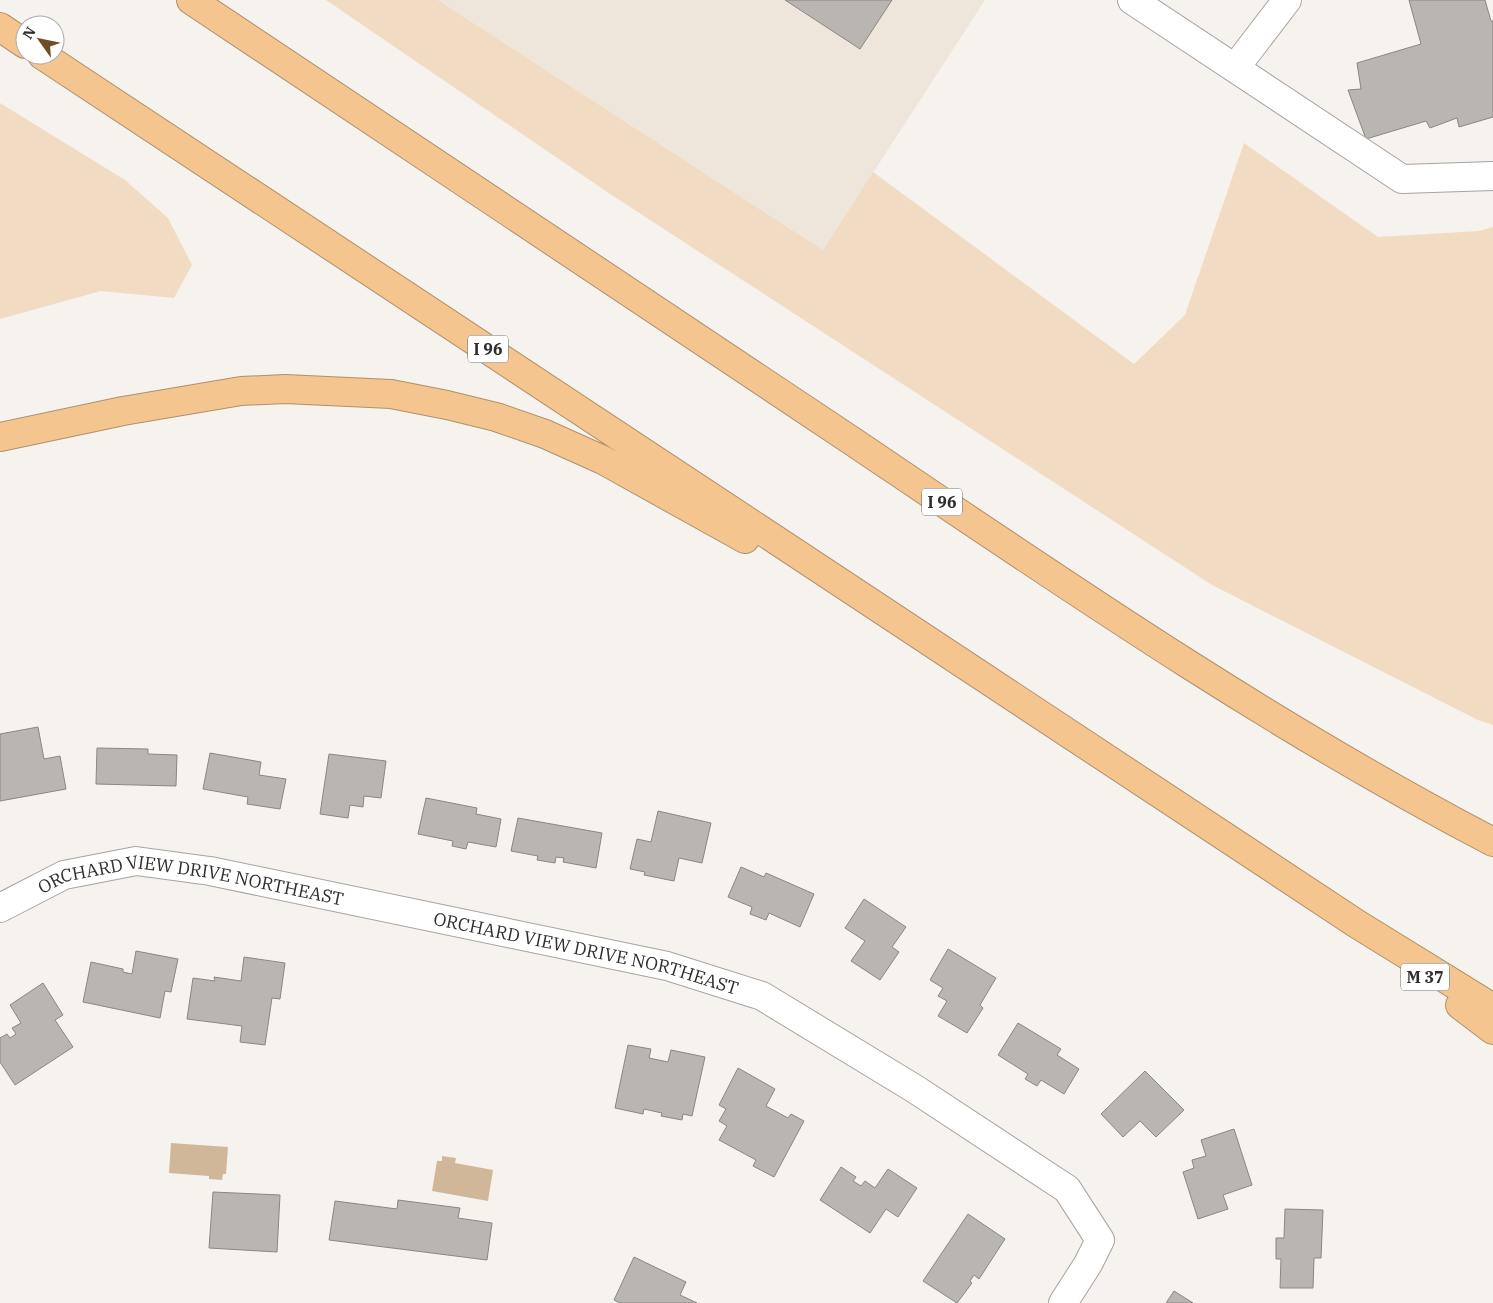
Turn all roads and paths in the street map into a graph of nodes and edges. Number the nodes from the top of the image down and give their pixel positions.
1 (191, 0) edge
2 (1132, 0) edge
3 (1287, 0) edge
4 (0, 27) edge
5 (15, 37) edge
6 (57, 65) edge
7 (1235, 68) junction
8 (1493, 176) edge
9 (0, 437) edge
10 (933, 644) junction
11 (1493, 842) edge
12 (0, 908) edge
13 (1356, 924) junction
14 (1493, 1008) edge
15 (1493, 1030) edge
16 (1063, 1303) edge

1 - 11 highway, I 96
2 - 7 street
3 - 7 street
4 - 5 highway
6 - 10 highway, I 96
7 - 8 street
9 - 10 highway
10 - 13 highway, I 96
12 - 16 street, ORCHARD VIEW DRIVE NORTHEAST
13 - 14 highway, I 96
13 - 15 highway, M 37

